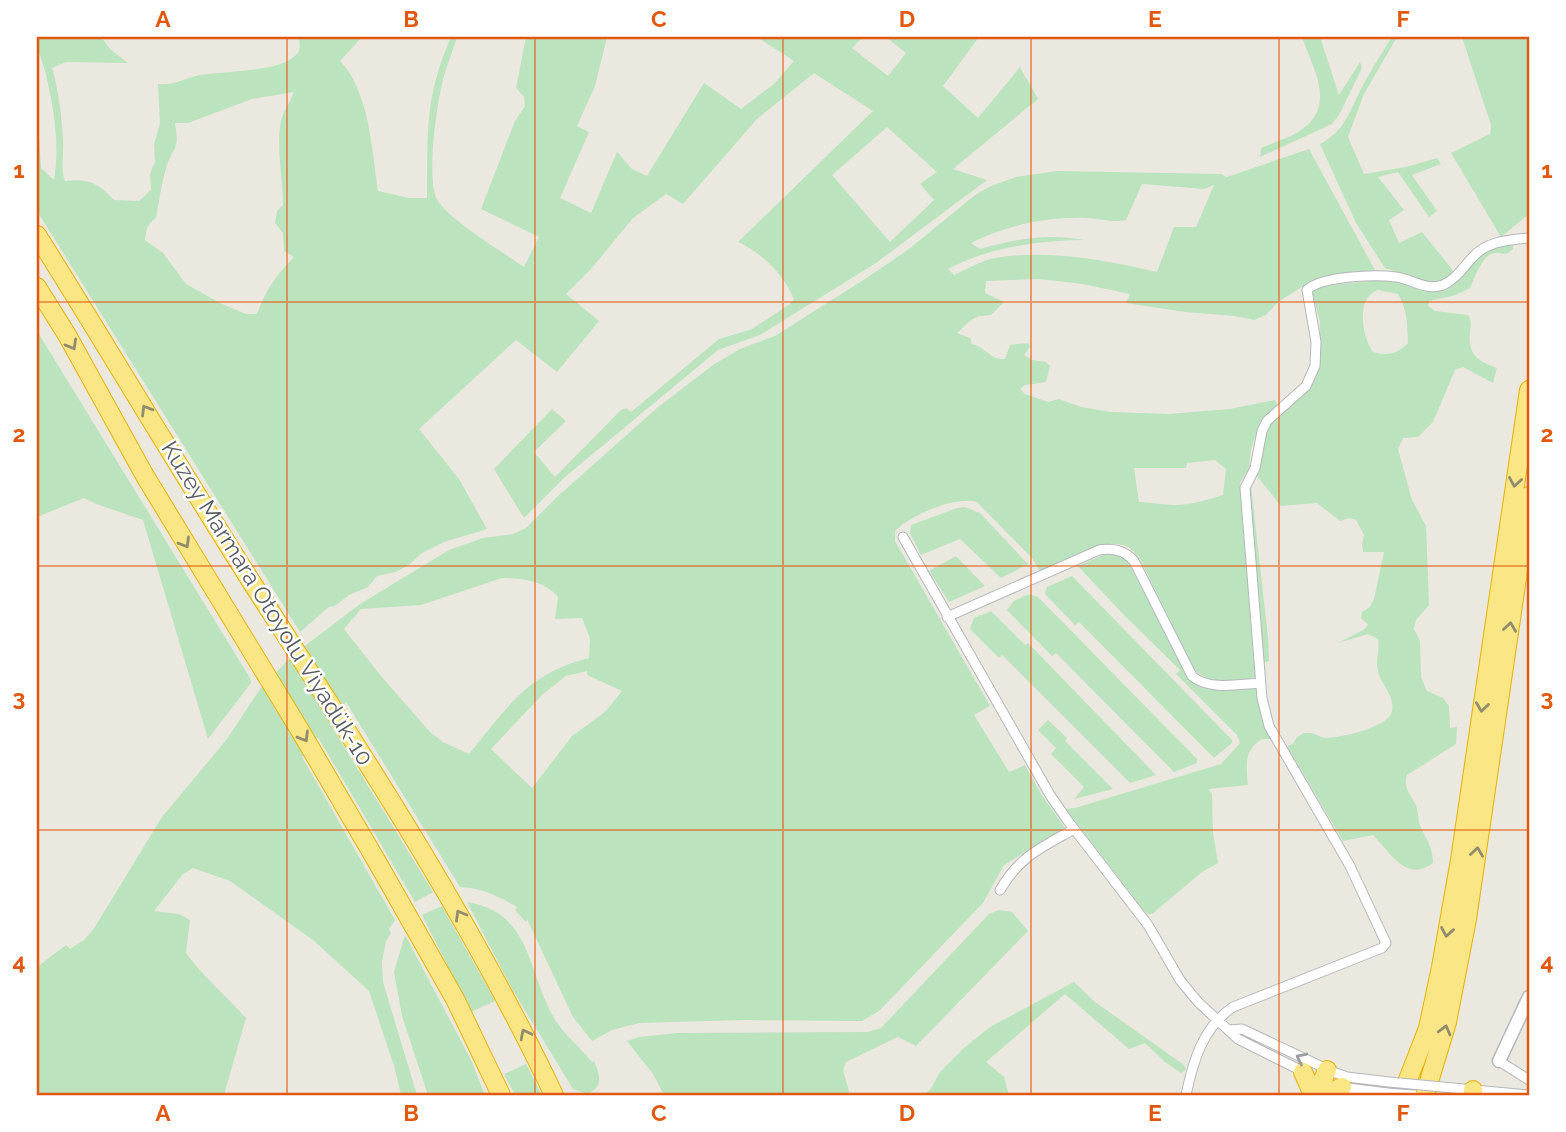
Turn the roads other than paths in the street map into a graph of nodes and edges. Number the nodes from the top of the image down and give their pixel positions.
1 (37, 235) edge
2 (1529, 238) edge
3 (37, 287) edge
4 (1529, 390) edge
5 (1529, 496) edge
6 (903, 537) dead end
7 (947, 617) junction
8 (1261, 683) junction
9 (1074, 829) junction
10 (1000, 890) dead end
11 (1529, 997) edge
12 (1218, 1020) junction
13 (1230, 1030) junction
14 (1499, 1061) joint
15 (1303, 1072) joint
16 (1529, 1080) edge
17 (1321, 1087) edge
18 (1342, 1087) joint
19 (1393, 1090) edge
20 (1473, 1093) edge
21 (501, 1095) edge
22 (554, 1095) edge
23 (1186, 1095) edge
24 (1413, 1095) edge
25 (1425, 1095) edge
26 (1529, 1095) edge

22 -> 1 highway, Kuzey Marmara Otoyolu Viyadük-10
2 - 8 street
3 -> 21 highway, Kuzey Marmara Otoyolu Viyadük-10
4 -> 19 highway
25 -> 5 highway
6 - 7 street
7 - 8 street
7 - 9 street
8 - 12 street
9 - 10 street
9 - 12 street
11 - 14 street
12 - 13 street
12 - 23 street
13 - 15 street
17 -> 13 street
14 - 16 street
15 - 17 highway
17 - 18 highway
17 - 19 street
18 - 19 street
19 - 20 street, bridge
19 - 24 street, bridge
20 - 26 street

